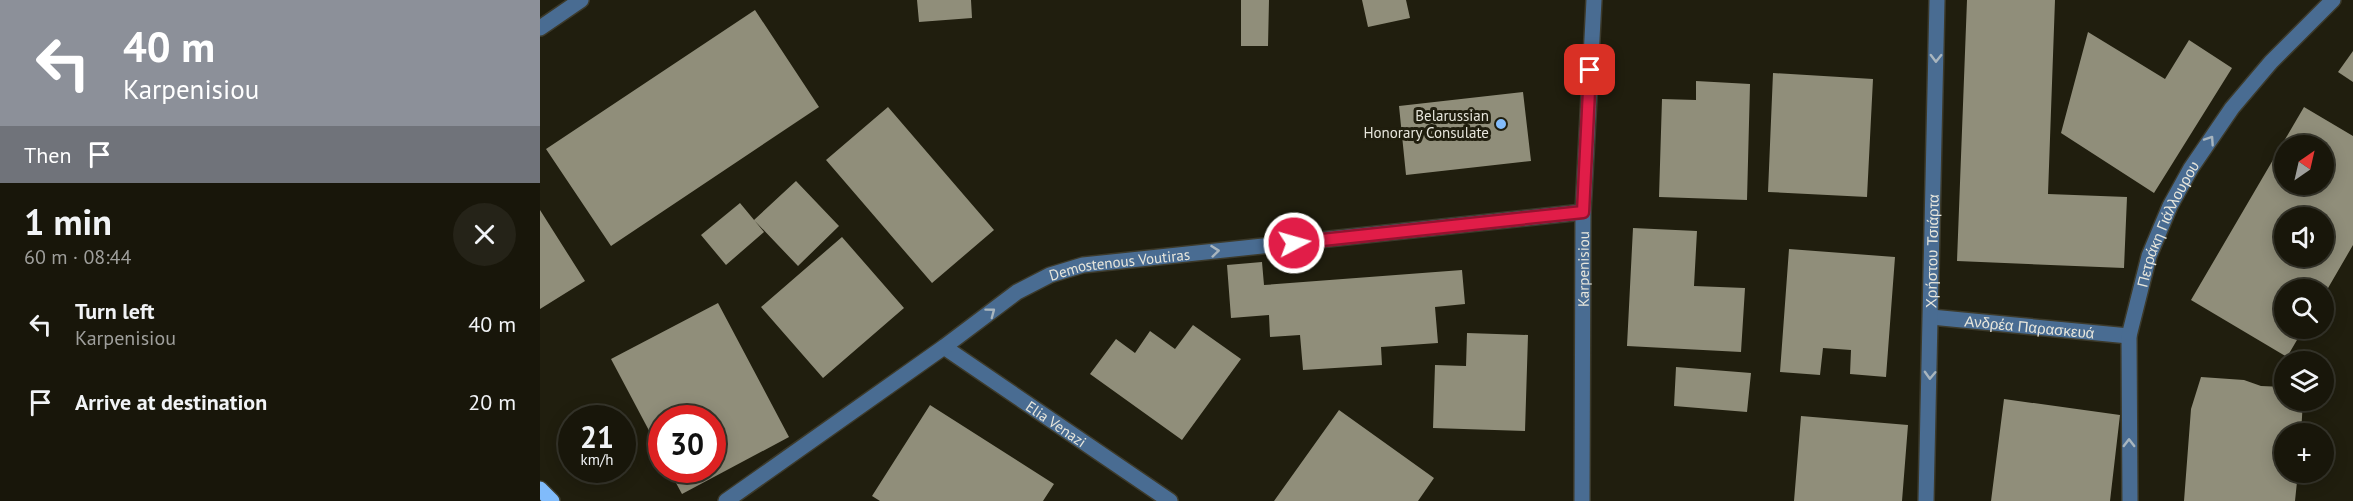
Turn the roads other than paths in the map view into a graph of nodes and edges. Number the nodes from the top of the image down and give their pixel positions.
1 (581, 0) edge
2 (1594, 0) edge
3 (1937, 0) edge
4 (2333, 0) edge
5 (540, 28) edge
6 (1583, 212) junction
7 (1931, 317) junction
8 (2129, 336) junction
9 (944, 347) junction
10 (540, 489) edge
11 (552, 501) edge
12 (726, 501) edge
13 (1170, 501) edge
14 (1581, 501) edge
15 (1926, 501) edge
16 (2130, 501) edge

1 - 5 street
2 - 6 street, Karpenisiou
3 -> 7 street, Χρήστου Τσιάρτα
8 -> 4 street, Πετράκη Γιάλλουρου
9 -> 6 street, Demostenous Voutiras
6 - 14 street, Karpenisiou
7 - 8 street, Ανδρέα Παρασκευά
7 -> 15 street, Χρήστου Τσιάρτα
16 -> 8 street, Πετράκη Γιάλλουρου
9 - 12 street, Demostenous Voutiras
9 - 13 street, Elia Venazi
10 - 11 main road

